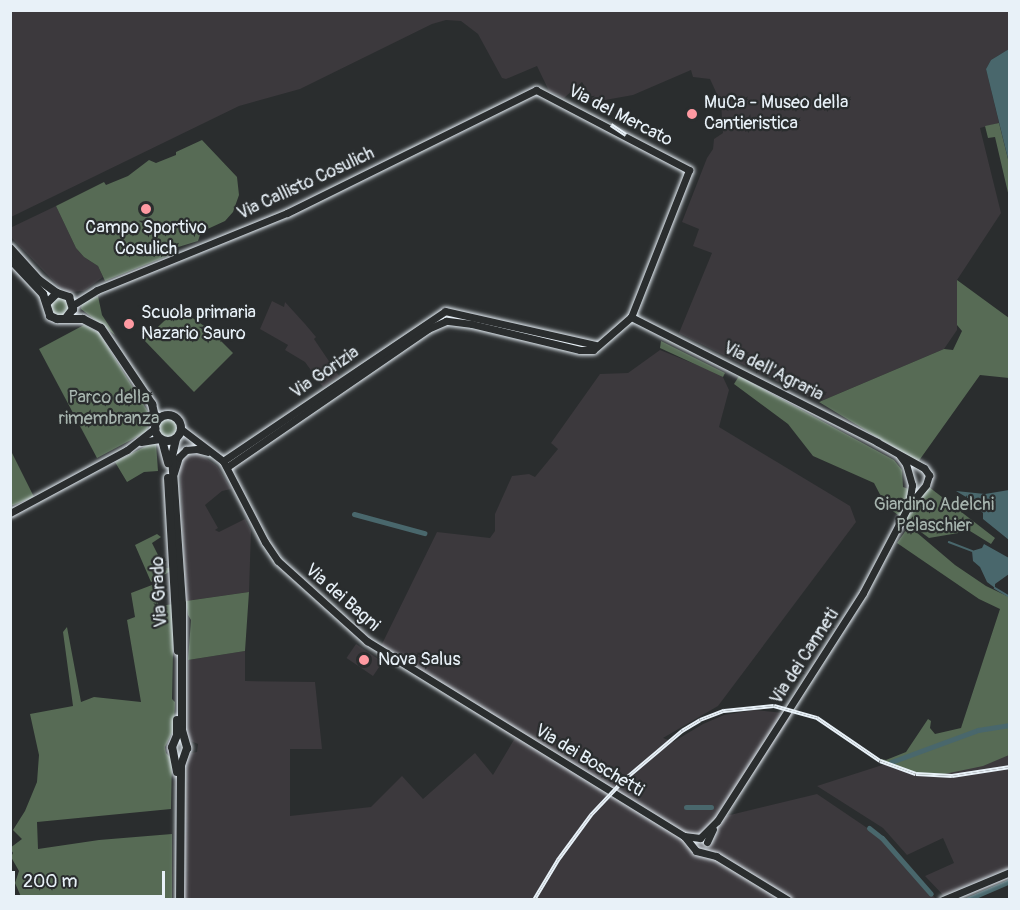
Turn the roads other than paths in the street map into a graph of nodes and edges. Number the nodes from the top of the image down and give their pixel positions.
1 (536, 90) joint
2 (10, 248) edge
3 (10, 259) edge
4 (57, 293) junction
5 (47, 303) junction
6 (71, 303) junction
7 (631, 317) junction
8 (66, 318) junction
9 (83, 319) junction
10 (598, 345) junction
11 (152, 404) junction
12 (166, 415) junction
13 (155, 425) junction
14 (178, 435) junction
15 (161, 440) junction
16 (139, 443) junction
17 (216, 456) junction
18 (900, 456) junction
19 (225, 464) junction
20 (918, 466) junction
21 (173, 478) junction
22 (911, 481) junction
23 (922, 488) junction
24 (909, 505) junction
25 (10, 513) edge
26 (480, 711) joint
27 (184, 741) junction
28 (174, 742) junction
29 (175, 753) junction
30 (184, 753) junction
31 (684, 836) junction
32 (703, 843) junction
33 (693, 846) junction
34 (1010, 872) edge
35 (175, 900) edge
36 (180, 900) edge
37 (788, 900) edge
38 (943, 900) edge

1 - 6 street, Via Callisto Cosulich
1 - 7 street, Via del Mercato
2 - 4 main road
3 - 5 main road
4 - 5 main road
4 - 6 main road, Via Callisto Cosulich
5 - 8 main road
6 - 8 main road
6 - 9 main road
7 - 10 street
7 - 18 street, Via dell'Agraria
8 - 9 main road
9 - 11 main road
10 - 19 street, Via Gorizia
10 - 19 street, Via Gorizia
11 - 12 main road
11 - 13 main road, Via Grado
12 - 13 main road
12 - 14 main road
13 - 15 main road, Via Grado
13 - 16 street
14 - 15 main road
14 - 17 street
14 - 21 main road, Via Grado
15 - 16 street
15 - 28 main road, Via Grado
16 - 25 street
17 - 19 street
17 - 21 street
18 - 20 street, Via dell'Agraria
18 - 22 street
19 - 26 street, Via dei Bagni
20 - 22 street
20 - 23 street
21 - 27 main road, Via Grado
22 - 23 street
22 - 24 street, Via dei Canneti
23 - 24 street, Via dei Canneti
24 - 32 street, Via dei Canneti
26 - 31 street, Via dei Boschetti
27 - 28 main road
27 - 30 main road, Via Grado
28 - 29 main road, Via Grado
29 - 30 main road
29 - 35 main road, Via Grado
30 - 36 main road, Via Grado
31 - 32 street, Via dei Boschetti
31 - 33 street, Via dei Boschetti
32 - 33 street, Via dei Canneti
32 - 33 street, Via dei Boschetti
32 - 37 street, Via dei Boschetti
34 - 38 street

